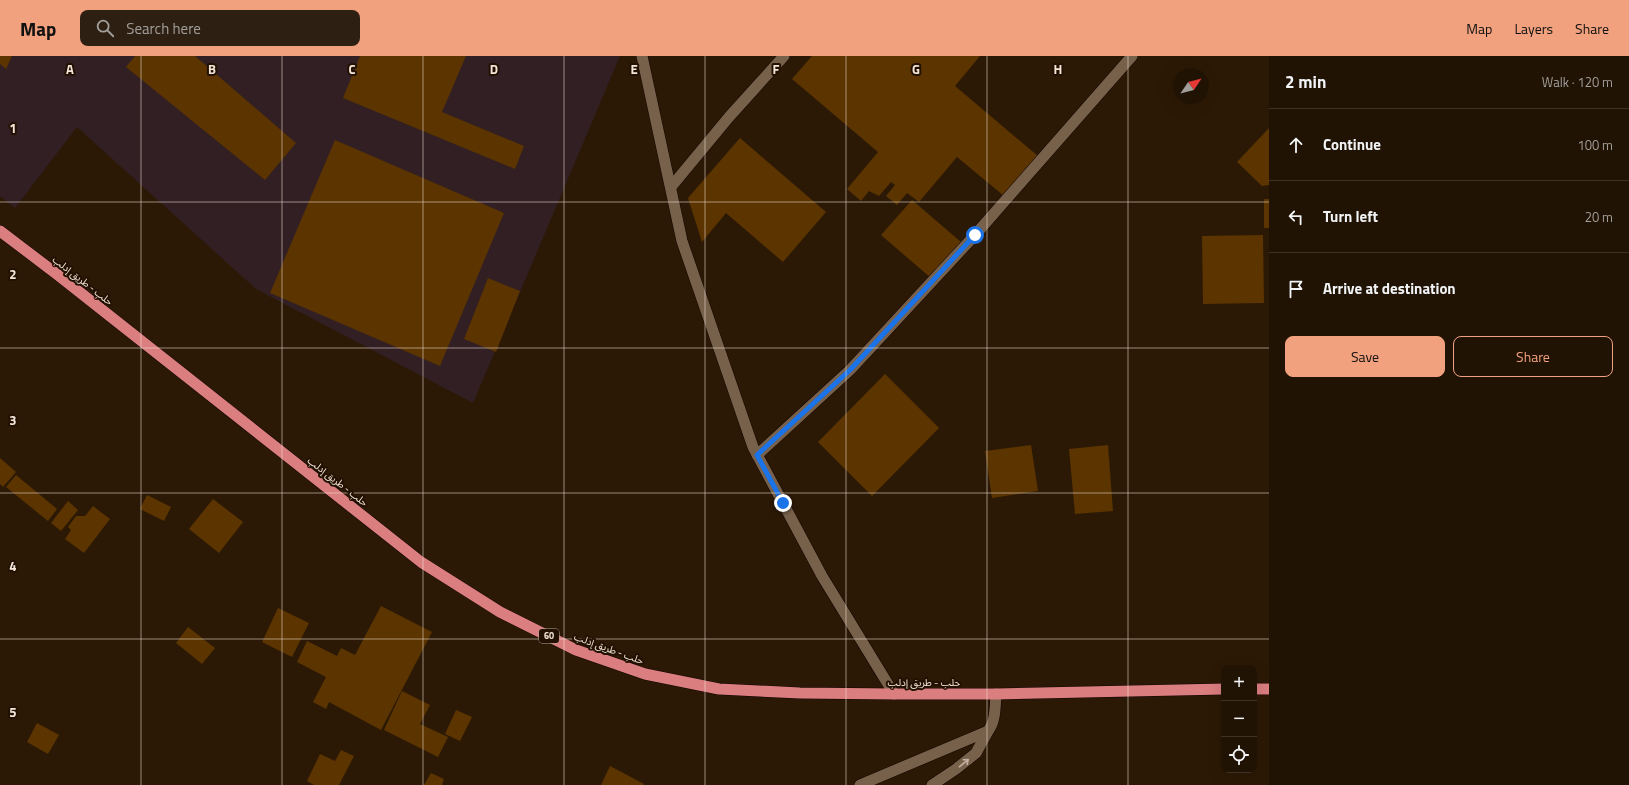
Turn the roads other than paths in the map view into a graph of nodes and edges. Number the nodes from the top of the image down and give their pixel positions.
1 (642, 56) edge
2 (784, 56) edge
3 (1132, 56) edge
4 (671, 187) junction
5 (0, 231) edge
6 (757, 455) junction
7 (1269, 688) edge
8 (1221, 689) edge
9 (1257, 689) edge
10 (894, 694) junction
11 (996, 694) junction
12 (988, 731) junction
13 (862, 784) edge
14 (932, 785) edge

1 - 4 street
2 - 4 street
3 - 6 street
4 - 6 street
5 - 10 highway, حلب - طريق إدلب / 60
6 - 10 street
7 - 9 highway
8 - 11 highway, حلب - طريق إدلب / 60
10 - 11 highway, حلب - طريق إدلب / 60
11 - 12 street
12 - 13 street
14 -> 12 street

